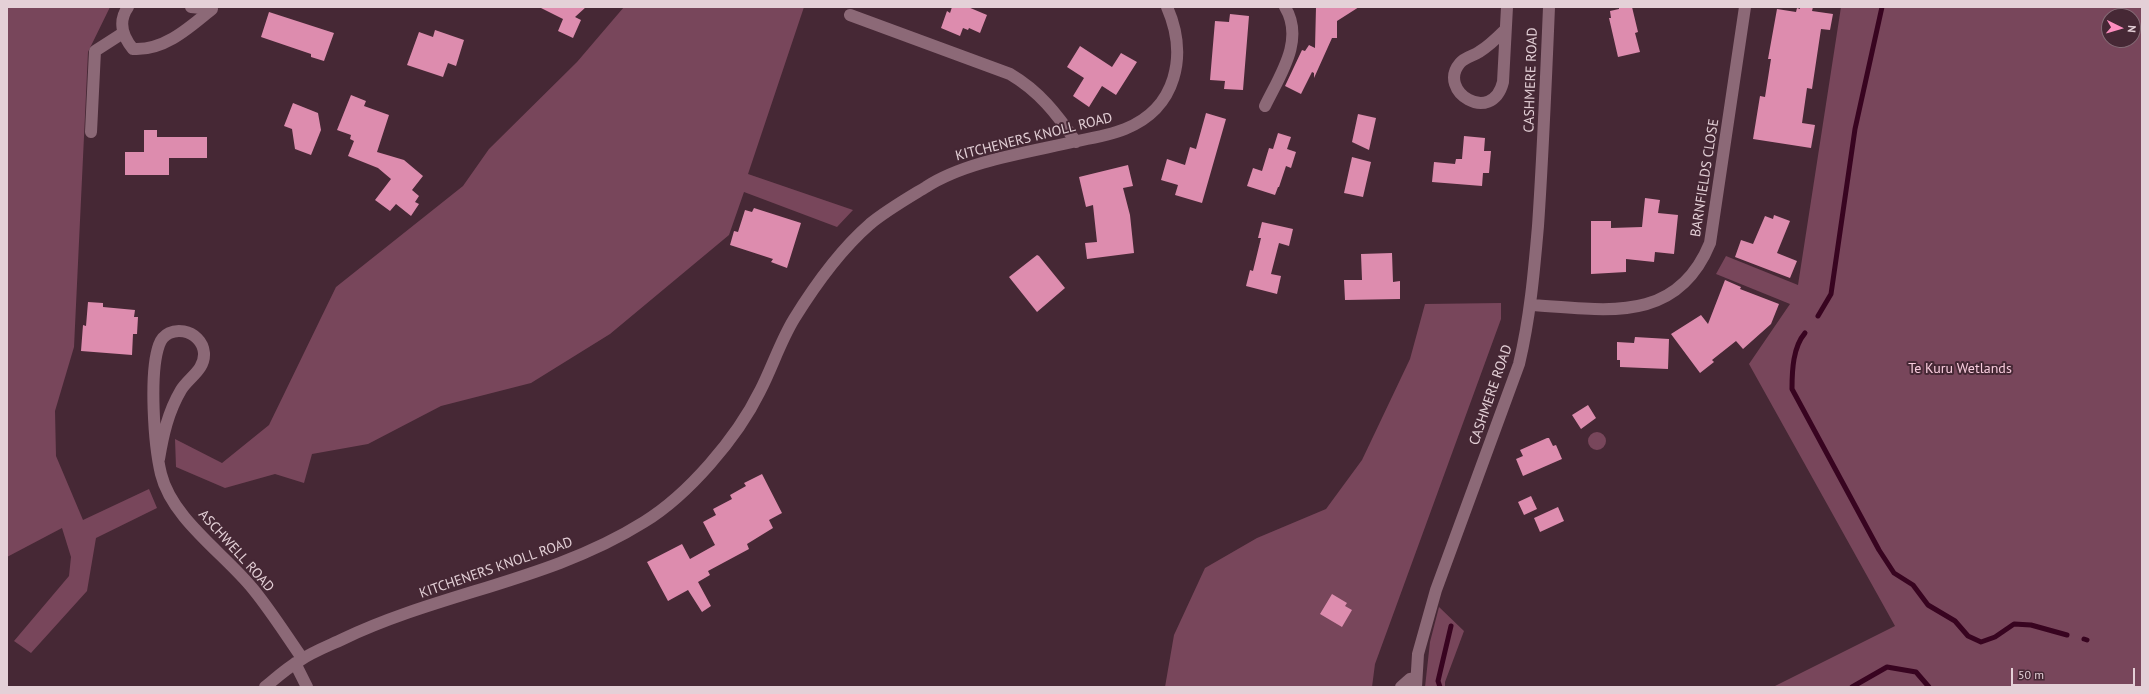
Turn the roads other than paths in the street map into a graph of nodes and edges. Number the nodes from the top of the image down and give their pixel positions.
1 (128, 7) edge
2 (191, 7) edge
3 (1167, 7) edge
4 (1284, 7) edge
5 (1507, 7) edge
6 (1549, 7) edge
7 (1745, 7) edge
8 (214, 8) edge
9 (850, 15) dead end
10 (1505, 30) junction
11 (123, 33) junction
12 (1265, 106) dead end
13 (91, 132) dead end
14 (1076, 142) junction
15 (1531, 305) junction
16 (159, 459) junction
17 (298, 661) junction
18 (1416, 683) edge
19 (265, 687) edge
20 (307, 687) edge
21 (1401, 687) edge

1 - 11 street
2 - 8 street
3 - 14 street, KITCHENERS KNOLL ROAD
4 - 12 street
5 - 10 street
6 - 15 street, CASHMERE ROAD
7 - 15 street, BARNFIELDS CLOSE
8 - 11 street
9 - 14 street
10 - 10 street
11 - 13 street
14 - 17 street, KITCHENERS KNOLL ROAD
15 - 18 street, CASHMERE ROAD
16 - 16 street, ASCHWELL ROAD
16 - 17 street, ASCHWELL ROAD
17 - 19 street, KITCHENERS KNOLL ROAD
17 - 20 street, ASCHWELL ROAD
18 - 21 street

